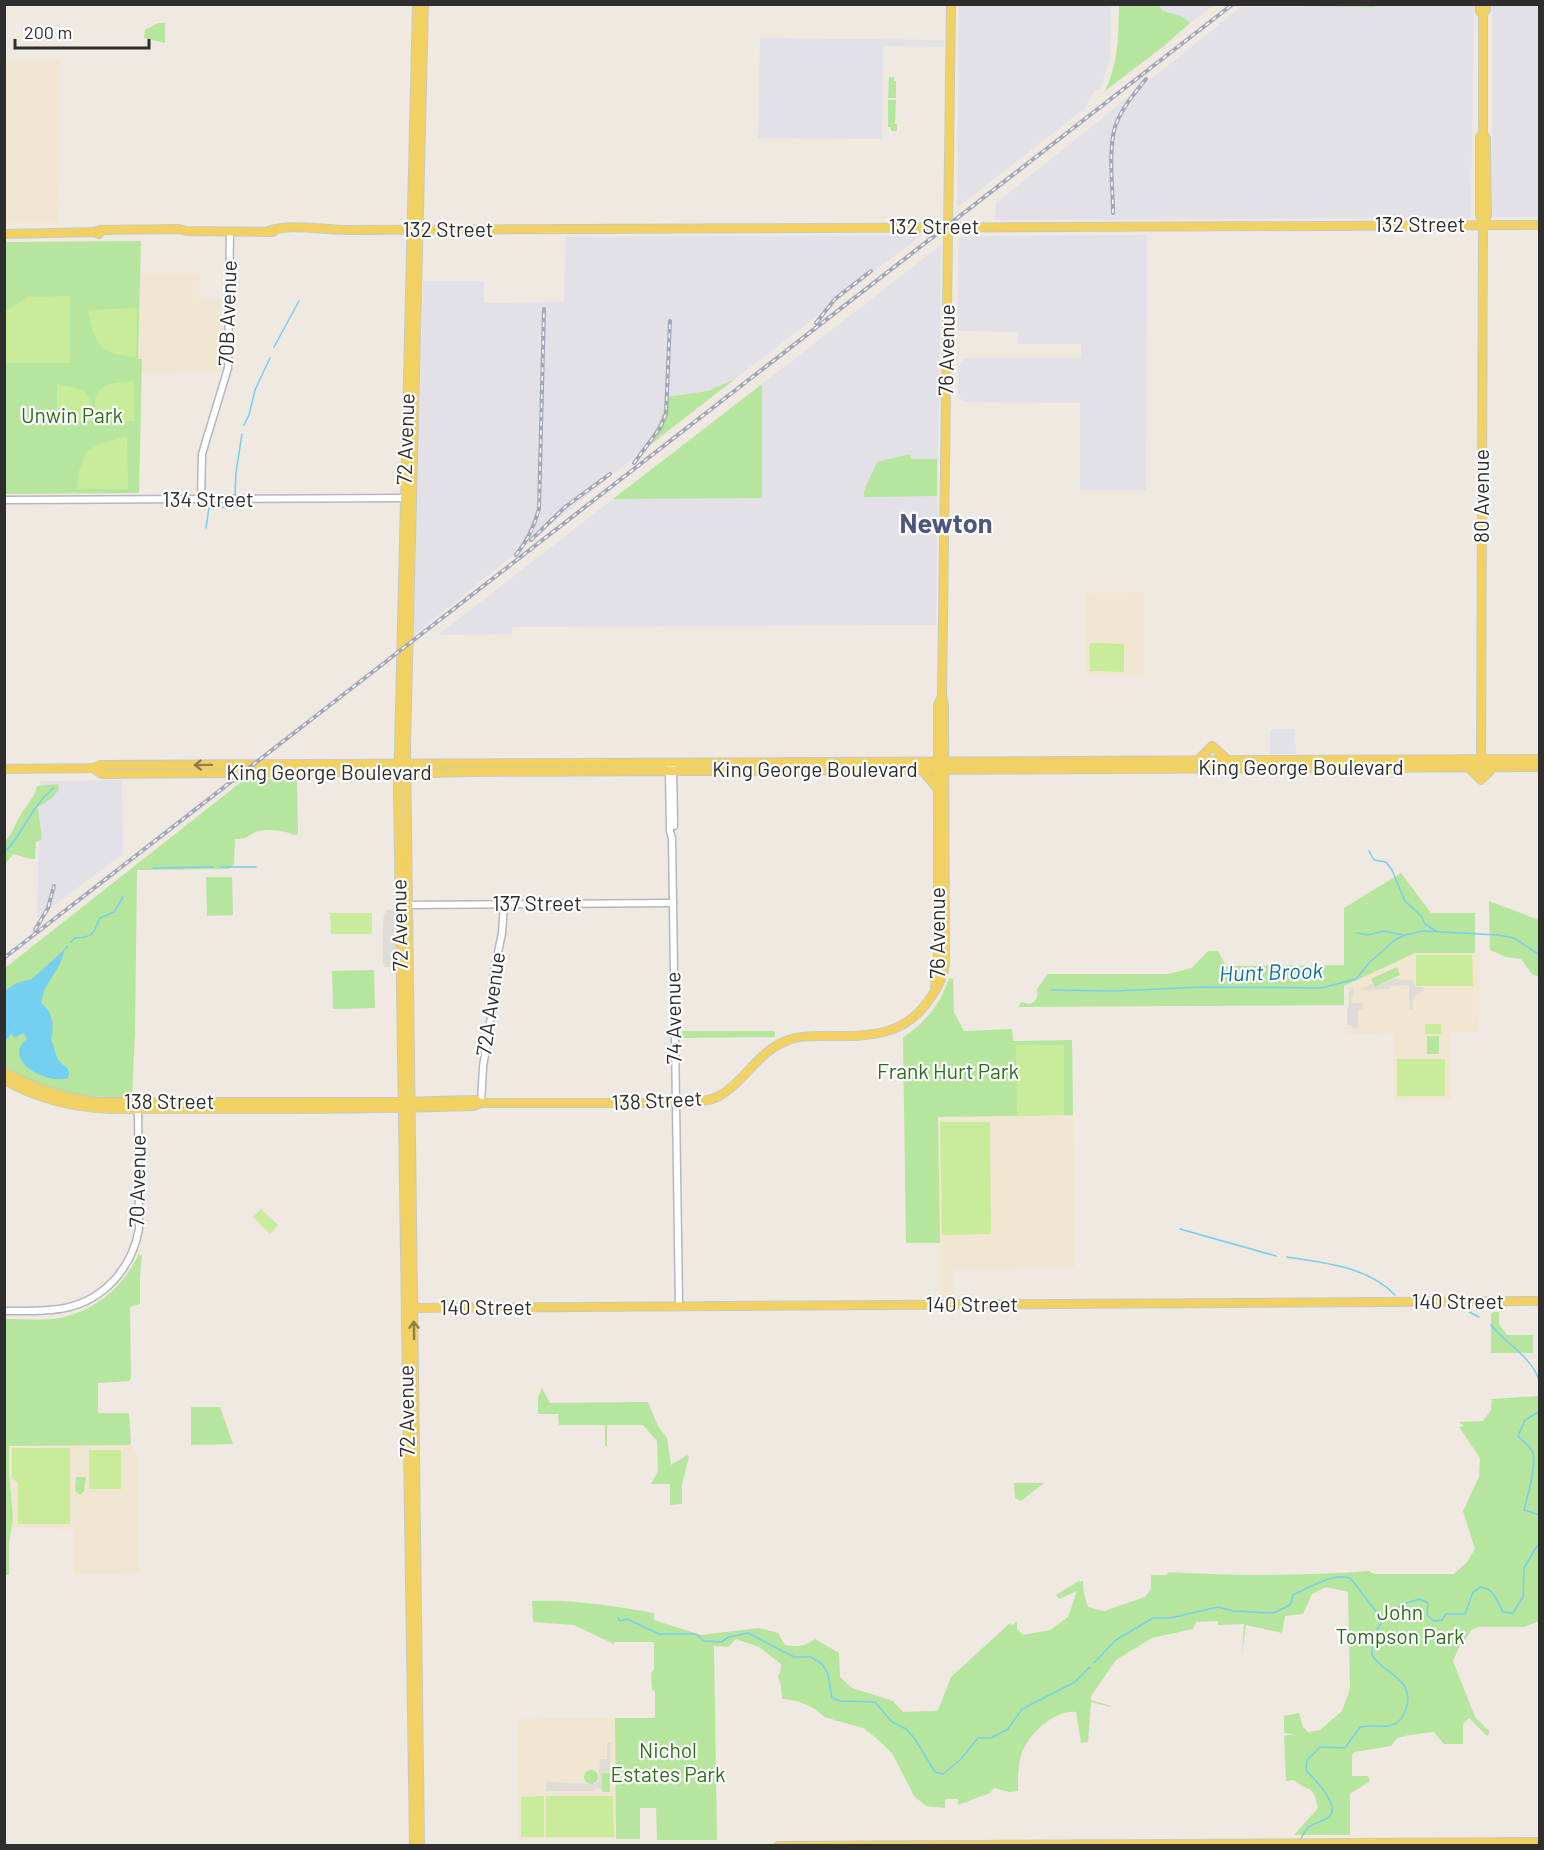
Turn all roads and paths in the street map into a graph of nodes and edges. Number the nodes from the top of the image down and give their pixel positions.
1 (417, 4) edge
2 (424, 4) edge
3 (951, 4) edge
4 (1480, 4) edge
5 (1486, 4) edge
6 (1483, 14) junction
7 (1483, 224) junction
8 (1539, 225) edge
9 (949, 227) junction
10 (415, 230) junction
11 (230, 231) junction
12 (4, 234) edge
13 (408, 498) junction
14 (4, 500) edge
15 (201, 500) junction
16 (1481, 744) junction
17 (406, 747) junction
18 (1497, 759) junction
19 (1539, 759) edge
20 (1198, 760) junction
21 (1228, 760) junction
22 (426, 762) junction
23 (402, 763) junction
24 (623, 763) junction
25 (1468, 763) junction
26 (1481, 763) junction
27 (231, 765) junction
28 (941, 766) junction
29 (671, 767) junction
30 (1493, 767) junction
31 (1539, 767) edge
32 (93, 768) junction
33 (4, 769) edge
34 (921, 769) junction
35 (570, 771) junction
36 (220, 773) junction
37 (402, 773) junction
38 (429, 773) junction
39 (381, 774) junction
40 (402, 789) junction
41 (938, 789) junction
42 (673, 903) junction
43 (404, 905) junction
44 (504, 905) junction
45 (938, 913) junction
46 (945, 964) junction
47 (935, 989) junction
48 (4, 1072) edge
49 (4, 1080) edge
50 (482, 1103) junction
51 (675, 1104) junction
52 (406, 1105) junction
53 (138, 1106) junction
54 (1539, 1301) edge
55 (679, 1306) junction
56 (409, 1308) junction
57 (4, 1311) edge
58 (1539, 1842) edge
59 (414, 1845) edge
60 (420, 1845) edge
61 (778, 1845) edge
62 (952, 1845) edge

1 - 10 main road, 72 Avenue
2 - 10 main road, 72 Avenue
3 - 9 main road, 76 Avenue
4 - 6 main road, 80 Avenue
5 - 6 main road, 80 Avenue
6 - 7 main road, 80 Avenue
7 - 8 main road, 132 Street
7 - 9 main road, 132 Street
7 - 16 main road, 80 Avenue
9 - 10 main road, 132 Street
9 - 28 main road, 76 Avenue
10 - 11 main road, 132 Street
10 - 13 main road, 72 Avenue
11 - 12 main road, 132 Street
11 - 15 street, 70B Avenue
13 - 15 street, 134 Street
13 - 17 main road, 72 Avenue
13 - 23 main road, 72 Avenue
14 - 15 street, 134 Street
16 - 18 main road
16 - 25 main road
16 - 26 main road, 80 Avenue
17 - 22 main road
17 - 23 main road, 72 Avenue
18 - 19 main road, King George Boulevard
18 - 26 main road, King George Boulevard
20 - 21 main road, King George Boulevard
20 - 21 main road
20 - 28 main road, King George Boulevard
21 - 25 main road, King George Boulevard
22 - 23 main road, King George Boulevard
22 - 24 main road, King George Boulevard
23 - 27 main road, King George Boulevard
23 - 37 main road, 72 Avenue
24 - 29 main road, King George Boulevard
24 - 35 main road
25 - 26 main road, King George Boulevard
25 - 28 main road, King George Boulevard
25 - 30 main road
26 - 30 main road, King George Boulevard
27 -> 32 main road, King George Boulevard
27 - 36 main road
28 - 29 main road, King George Boulevard
28 - 34 main road, King George Boulevard
28 - 41 main road, 76 Avenue
28 - 46 main road, 76 Avenue
29 - 34 main road, King George Boulevard
29 - 35 main road, King George Boulevard
29 - 42 street, 74 Avenue
30 - 31 main road, King George Boulevard
32 - 33 main road, King George Boulevard
32 - 36 main road, King George Boulevard
34 - 41 main road
35 - 38 main road, King George Boulevard
36 - 39 main road, King George Boulevard
37 - 38 main road, King George Boulevard
37 - 39 main road, King George Boulevard
37 - 40 main road, 72 Avenue
38 - 40 main road
39 - 40 main road
40 - 43 main road, 72 Avenue
41 - 45 main road, 76 Avenue
42 - 44 street, 137 Street
42 - 51 street, 74 Avenue
43 - 44 street, 137 Street
43 - 52 main road, 72 Avenue
44 - 50 street, 72A Avenue
45 - 46 main road
45 - 47 main road, 76 Avenue
46 - 47 main road, 76 Avenue
47 - 51 main road, 138 Street
48 - 53 main road, 138 Street
49 - 53 main road, 138 Street
50 - 51 main road, 138 Street
50 - 52 main road, 138 Street
51 - 55 street, 74 Avenue
52 - 53 main road, 138 Street
52 - 56 main road, 72 Avenue
53 - 57 street, 70 Avenue
54 - 55 main road, 140 Street
55 - 56 main road, 140 Street
56 - 59 main road, 72 Avenue
60 -> 56 main road, 72 Avenue
58 - 62 main road
61 - 62 main road

